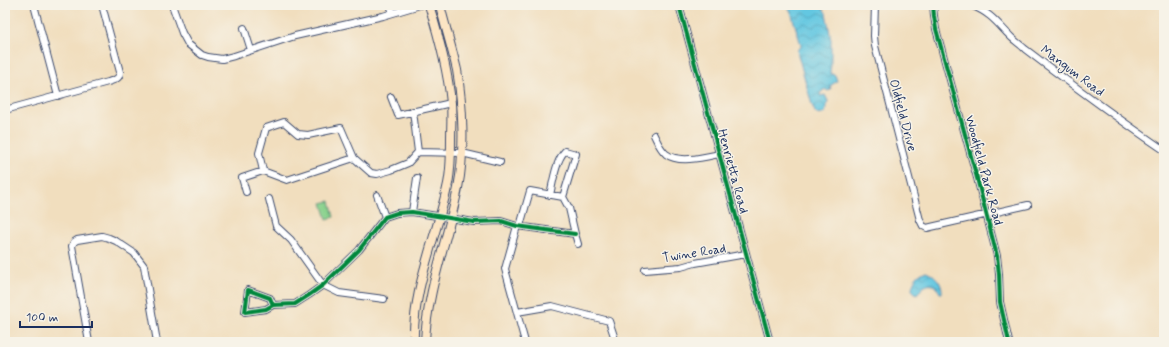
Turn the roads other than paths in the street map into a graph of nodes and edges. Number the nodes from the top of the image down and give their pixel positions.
1 (34, 5) edge
2 (102, 5) edge
3 (172, 5) edge
4 (390, 5) edge
5 (420, 5) edge
6 (429, 5) edge
7 (440, 5) edge
8 (679, 5) edge
9 (875, 5) edge
10 (933, 5) edge
11 (971, 5) edge
12 (393, 13) junction
13 (244, 28) dead end
14 (251, 50) junction
15 (456, 68) junction
16 (446, 71) junction
17 (58, 96) junction
18 (391, 97) dead end
19 (451, 103) junction
20 (5, 110) edge
21 (412, 111) junction
22 (654, 135) dead end
23 (1164, 150) edge
24 (418, 152) junction
25 (456, 153) junction
26 (719, 154) junction
27 (354, 158) junction
28 (500, 162) dead end
29 (263, 171) junction
30 (417, 178) dead end
31 (246, 192) dead end
32 (377, 195) dead end
33 (550, 195) junction
34 (563, 197) junction
35 (269, 200) dead end
36 (1028, 205) dead end
37 (412, 212) junction
38 (986, 214) junction
39 (385, 217) junction
40 (445, 217) junction
41 (519, 226) junction
42 (575, 234) junction
43 (578, 244) dead end
44 (746, 254) junction
45 (645, 270) dead end
46 (323, 285) junction
47 (384, 299) dead end
48 (273, 305) junction
49 (517, 312) junction
50 (89, 342) edge
51 (157, 342) edge
52 (414, 342) edge
53 (424, 342) edge
54 (525, 342) edge
55 (616, 342) edge
56 (770, 342) edge
57 (1009, 342) edge

1 - 17 street
2 - 17 street
3 - 14 street
4 - 12 street
5 - 12 street
6 - 16 main road
7 - 15 main road
8 - 26 street, Henrietta Road
9 - 38 street, Oldfield Drive
10 - 38 street, Woodfield Park Road
11 - 23 street, Mangum Road
12 - 14 street
13 - 14 street
15 - 16 main road
15 - 25 main road
16 - 19 main road
17 - 20 street
18 - 21 street
19 - 21 street
19 - 25 main road
21 - 24 street
22 - 26 street
24 - 25 street
24 - 27 street
25 - 28 street
25 - 40 main road
26 - 44 street, Henrietta Road
27 - 29 street
27 - 29 street
29 - 31 street
30 - 37 street
32 - 39 street
33 - 34 street
33 - 34 street
33 - 41 street
34 - 42 street
35 - 46 street
36 - 38 street
37 - 39 street
37 - 40 street
38 - 57 street, Woodfield Park Road
39 - 46 street
40 - 41 street
40 - 52 main road
40 - 53 main road
41 - 42 street
41 - 49 street
42 - 43 street
44 - 45 street, Twine Road
44 - 56 street, Henrietta Road
46 - 47 street
46 - 48 street
48 - 48 street
49 - 54 street
49 - 55 street
50 - 51 street

